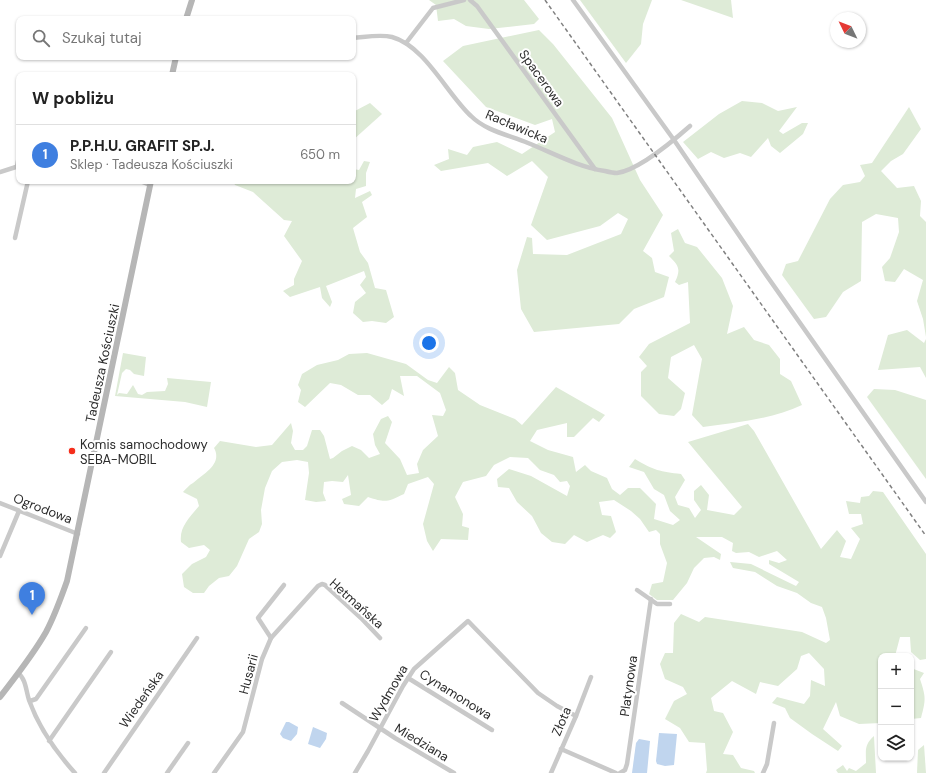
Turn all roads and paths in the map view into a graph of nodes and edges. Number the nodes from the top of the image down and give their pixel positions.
1 (192, 0) edge
2 (464, 0) edge
3 (470, 0) edge
4 (572, 0) edge
5 (187, 16) edge
6 (356, 38) edge
7 (406, 43) junction
8 (175, 60) edge
9 (173, 72) edge
10 (690, 126) dead end
11 (674, 140) junction
12 (16, 167) edge
13 (595, 169) junction
14 (0, 172) edge
15 (27, 184) edge
16 (150, 184) edge
17 (15, 238) dead end
18 (926, 502) edge
19 (0, 503) edge
20 (19, 511) junction
21 (78, 534) junction
22 (0, 556) edge
23 (284, 585) dead end
24 (637, 590) dead end
25 (651, 599) junction
26 (670, 604) dead end
27 (86, 628) dead end
28 (197, 638) dead end
29 (271, 638) junction
30 (380, 638) dead end
31 (111, 652) dead end
32 (18, 673) junction
33 (408, 678) junction
34 (591, 678) dead end
35 (0, 697) edge
36 (30, 701) junction
37 (342, 703) dead end
38 (576, 716) junction
39 (774, 723) dead end
40 (380, 729) junction
41 (492, 730) dead end
42 (49, 741) junction
43 (188, 743) dead end
44 (562, 748) junction
45 (75, 773) edge
46 (104, 773) edge
47 (167, 773) edge
48 (214, 773) edge
49 (355, 773) edge
50 (454, 773) edge
51 (551, 773) edge
52 (616, 773) edge
53 (620, 773) edge
54 (763, 773) edge

1 - 5 main road
2 - 7 street
3 - 13 street, Spacerowa
4 - 11 street
6 - 7 street, Racławicka
7 - 13 street, Racławicka
8 - 9 main road
10 - 11 street, Racławicka
11 - 13 street, Racławicka
11 - 18 street
12 - 14 street
15 - 17 street
16 - 21 main road, Tadeusza Kościuszki
19 - 20 street, Ogrodowa
20 - 21 street, Ogrodowa
20 - 22 street
21 - 32 main road, Tadeusza Kościuszki
23 - 29 street
24 - 25 street
25 - 26 street
25 - 53 street, Platynowa
27 - 36 street
28 - 46 street, Wiedeńska
29 - 30 street, Hetmańska
29 - 48 street, Husarii
31 - 42 street
32 - 35 main road, Tadeusza Kościuszki
32 - 36 street
33 - 38 street, Wydmowa
33 - 40 street, Wydmowa
33 - 41 street, Cynamonowa
34 - 38 street, Złota
36 - 42 street
37 - 40 street, Miedziana
38 - 44 street, Złota
39 - 54 street
40 - 49 street, Wydmowa
40 - 50 street, Miedziana
42 - 45 street
43 - 47 street
44 - 51 street, Złota
44 - 52 street

